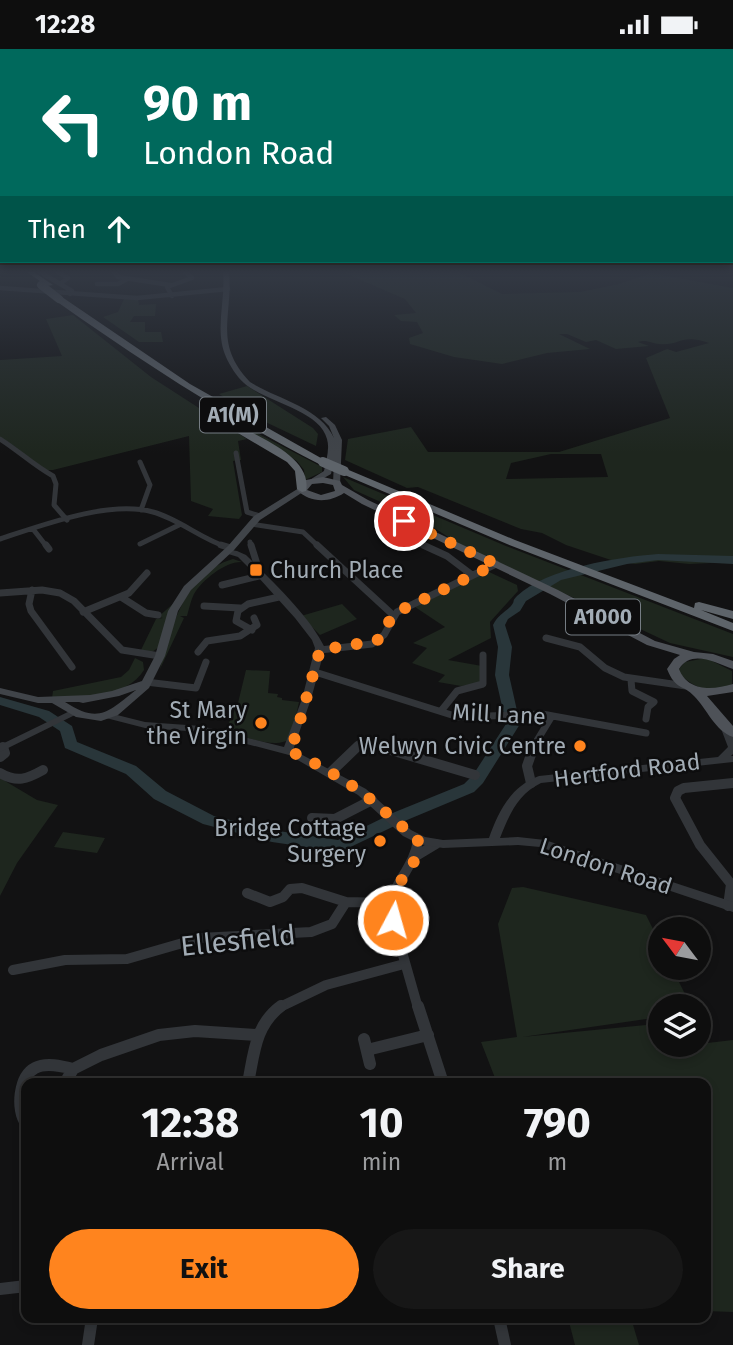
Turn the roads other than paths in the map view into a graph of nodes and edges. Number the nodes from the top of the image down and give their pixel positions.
1 (108, 332) edge
2 (117, 332) edge
3 (225, 332) edge
4 (121, 343) junction
5 (239, 371) junction
6 (0, 439) edge
7 (236, 453) dead end
8 (323, 458) junction
9 (140, 462) dead end
10 (312, 481) junction
11 (339, 485) junction
12 (302, 489) junction
13 (322, 498) junction
14 (287, 500) junction
15 (365, 502) junction
16 (141, 510) junction
17 (260, 516) junction
18 (67, 520) junction
19 (251, 524) junction
20 (179, 525) junction
21 (383, 527) dead end
22 (33, 529) junction
23 (1, 537) edge
24 (250, 542) dead end
25 (141, 544) dead end
26 (49, 549) dead end
27 (230, 549) junction
28 (253, 561) junction
29 (496, 564) junction
30 (148, 573) dead end
31 (605, 574) junction
32 (472, 575) junction
33 (259, 576) junction
34 (222, 585) dead end
35 (32, 590) junction
36 (0, 593) edge
37 (121, 597) junction
38 (279, 597) junction
39 (204, 606) dead end
40 (240, 608) junction
41 (83, 612) junction
42 (158, 615) dead end
43 (393, 615) junction
44 (733, 617) edge
45 (254, 618) dead end
46 (733, 627) edge
47 (252, 630) junction
48 (546, 638) dead end
49 (652, 643) junction
50 (320, 650) junction
51 (198, 652) dead end
52 (483, 655) dead end
53 (693, 655) junction
54 (160, 656) junction
55 (206, 662) dead end
56 (732, 666) edge
57 (72, 667) dead end
58 (315, 672) junction
59 (671, 674) junction
60 (631, 680) junction
61 (146, 683) junction
62 (691, 688) junction
63 (0, 691) edge
64 (730, 692) edge
65 (108, 695) junction
66 (88, 698) junction
67 (56, 701) junction
68 (120, 706) junction
69 (441, 711) junction
70 (73, 712) junction
71 (109, 716) junction
72 (552, 716) junction
73 (646, 719) dead end
74 (729, 729) edge
75 (646, 733) dead end
76 (288, 750) junction
77 (1, 751) edge
78 (728, 759) edge
79 (43, 770) dead end
80 (331, 772) junction
81 (0, 773) edge
82 (475, 775) dead end
83 (531, 783) junction
84 (733, 783) edge
85 (372, 800) junction
86 (312, 818) dead end
87 (498, 829) junction
88 (418, 840) junction
89 (512, 841) junction
90 (494, 842) junction
91 (436, 844) junction
92 (416, 856) junction
93 (247, 893) dead end
94 (346, 902) junction
95 (389, 903) junction
96 (730, 907) edge
97 (404, 964) junction
98 (13, 970) dead end
99 (257, 1035) junction
100 (428, 1035) junction
101 (370, 1063) dead end
102 (73, 1069) junction
103 (24, 1078) edge
104 (68, 1078) edge
105 (249, 1078) edge
106 (441, 1078) edge
107 (21, 1287) edge
108 (0, 1289) edge
109 (91, 1323) edge
110 (500, 1323) edge
111 (88, 1345) edge
112 (505, 1345) edge

1 - 4 highway, A1(M)
2 - 8 highway, A1(M)
3 - 5 main road
4 - 8 highway, A1(M)
4 - 12 highway
5 - 10 main road
5 - 11 main road
6 - 18 street
7 - 17 street
8 - 31 highway, A1(M), bridge
9 - 16 street
10 - 11 main road
10 - 12 main road
11 - 13 main road
11 - 15 main road, A1000
12 - 13 main road
12 - 14 main road
13 - 14 main road
13 - 15 main road, A1000
14 - 17 main road
15 - 29 main road, A1000
16 - 18 street
16 - 20 street
17 - 19 main road
18 - 22 street
19 - 27 main road
19 - 43 street
20 - 25 street
20 - 27 street
21 - 32 street
22 - 23 street
22 - 26 street
24 - 28 street
27 - 28 street
27 - 54 main road
28 - 33 street
29 - 32 street
29 - 49 main road, A1000
30 - 37 street
31 - 44 highway, A1(M)
31 - 46 highway, A1(M)
32 - 43 street
33 - 34 street
33 - 38 street
35 - 36 street
35 - 41 street
35 - 57 street
37 - 41 street
37 - 42 street
38 - 40 street
38 - 50 street
39 - 40 street
40 - 47 street
41 - 54 street
43 - 50 street
45 - 47 street
47 - 51 street
48 - 60 street
49 - 53 main road, A1000
49 - 59 main road, A1000
50 - 58 street
52 - 69 street
53 - 56 main road
53 - 59 main road
54 - 61 main road
55 - 61 street
58 - 69 street, Mill Lane
58 - 76 street
59 - 60 street
59 - 62 main road
60 - 73 street
61 - 65 main road
61 - 68 main road
62 - 64 main road
62 - 74 main road
63 - 67 main road
65 - 66 main road
65 - 68 main road
66 - 67 main road
66 - 70 main road
67 - 70 main road
68 - 71 main road
69 - 72 street, Mill Lane
70 - 71 main road
70 - 77 street
71 - 76 street, London Road
72 - 75 street, Mill Lane
72 - 83 street
74 - 78 street, Hertford Road
76 - 80 street, London Road
78 - 83 street, Hertford Road
79 - 81 street
80 - 82 street
80 - 85 street, London Road
83 - 87 street
84 - 96 street
85 - 86 street
85 - 88 street, London Road
87 - 89 street
87 - 90 street
88 - 91 street, London Road
88 - 92 street
89 - 90 street, London Road
89 - 96 street, London Road
90 - 91 street, London Road
91 - 92 street
92 - 95 street
93 - 94 street, Ellesfield
94 - 95 street
94 - 98 street, Ellesfield
95 - 97 street
97 - 99 street
97 - 100 street
99 - 102 street
99 - 105 street
100 - 101 street
100 - 106 street
102 - 103 street
102 - 104 street
107 - 108 street
109 - 111 street
110 - 112 street

